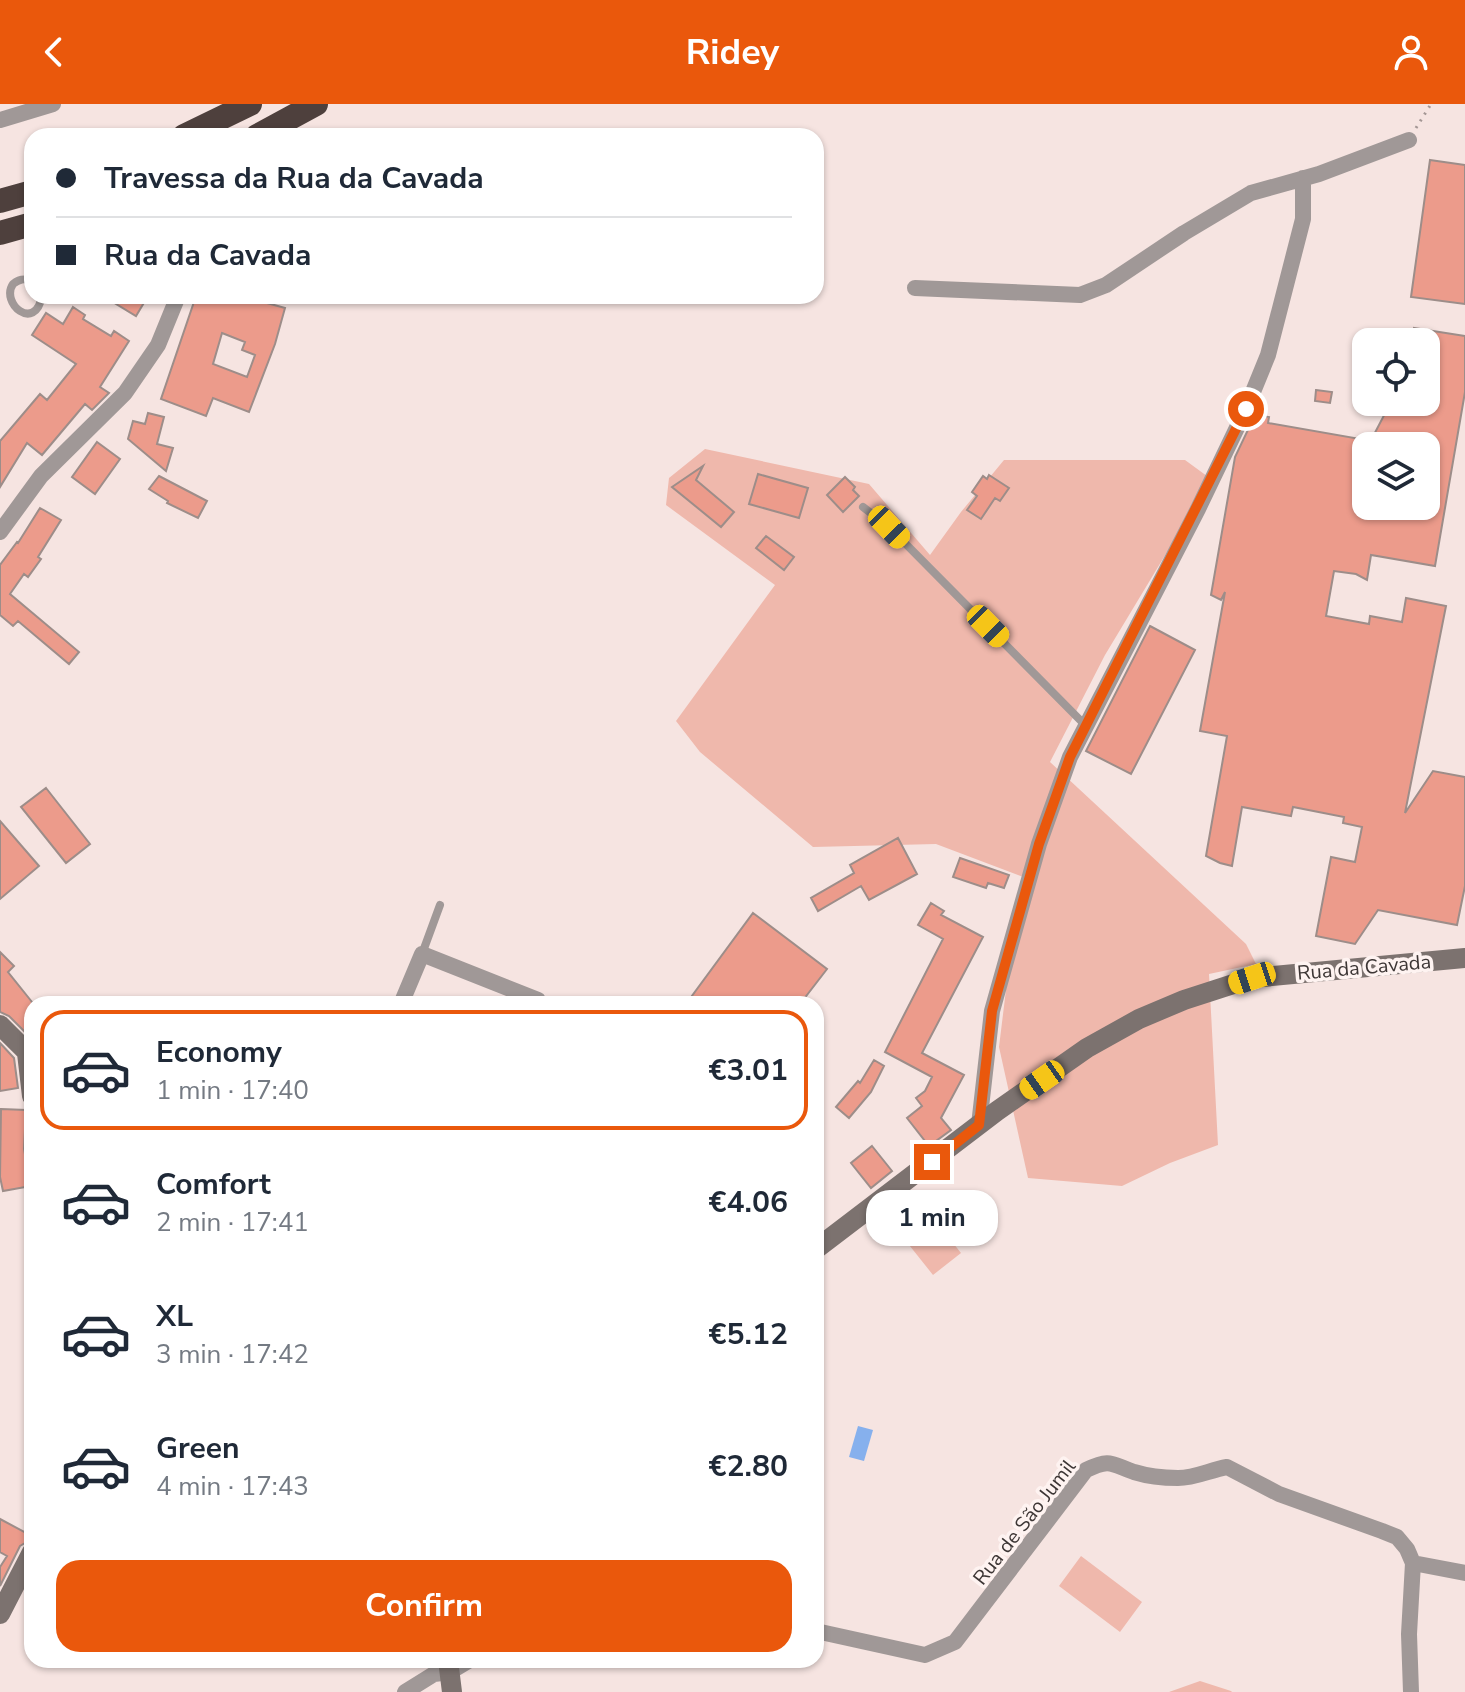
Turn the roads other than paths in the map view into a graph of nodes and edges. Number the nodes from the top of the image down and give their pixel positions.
1 (53, 104) edge
2 (250, 104) edge
3 (316, 104) edge
4 (0, 120) edge
5 (200, 128) edge
6 (272, 128) edge
7 (1409, 140) road end
8 (1303, 178) junction
9 (24, 194) edge
10 (0, 201) edge
11 (24, 226) edge
12 (0, 233) edge
13 (24, 279) edge
14 (915, 288) dead end
15 (40, 304) edge
16 (175, 304) edge
17 (863, 507) dead end
18 (0, 532) edge
19 (1086, 726) junction
20 (440, 905) dead end
21 (422, 954) junction
22 (1465, 958) edge
23 (404, 996) edge
24 (528, 996) edge
25 (0, 1025) edge
26 (24, 1049) edge
27 (979, 1125) junction
28 (824, 1243) edge
29 (1413, 1563) junction
30 (24, 1568) edge
31 (1465, 1573) edge
32 (0, 1614) edge
33 (824, 1633) edge
34 (450, 1675) edge
35 (405, 1692) edge
36 (1411, 1692) edge

1 - 4 street
2 - 5 highway
3 - 6 highway
7 - 8 street
8 - 14 street
8 - 19 street
9 - 10 highway
11 - 12 highway
13 - 15 lane
16 - 18 street
17 - 19 lane
19 - 27 street
20 - 21 lane
21 - 23 street
21 - 24 street
22 - 27 street, Rua da Cavada
25 - 26 street
27 - 28 street, Rua da Cavada
29 - 31 street
29 - 33 street, Rua de São Jumil
29 - 36 street
30 - 32 street
34 - 35 street

